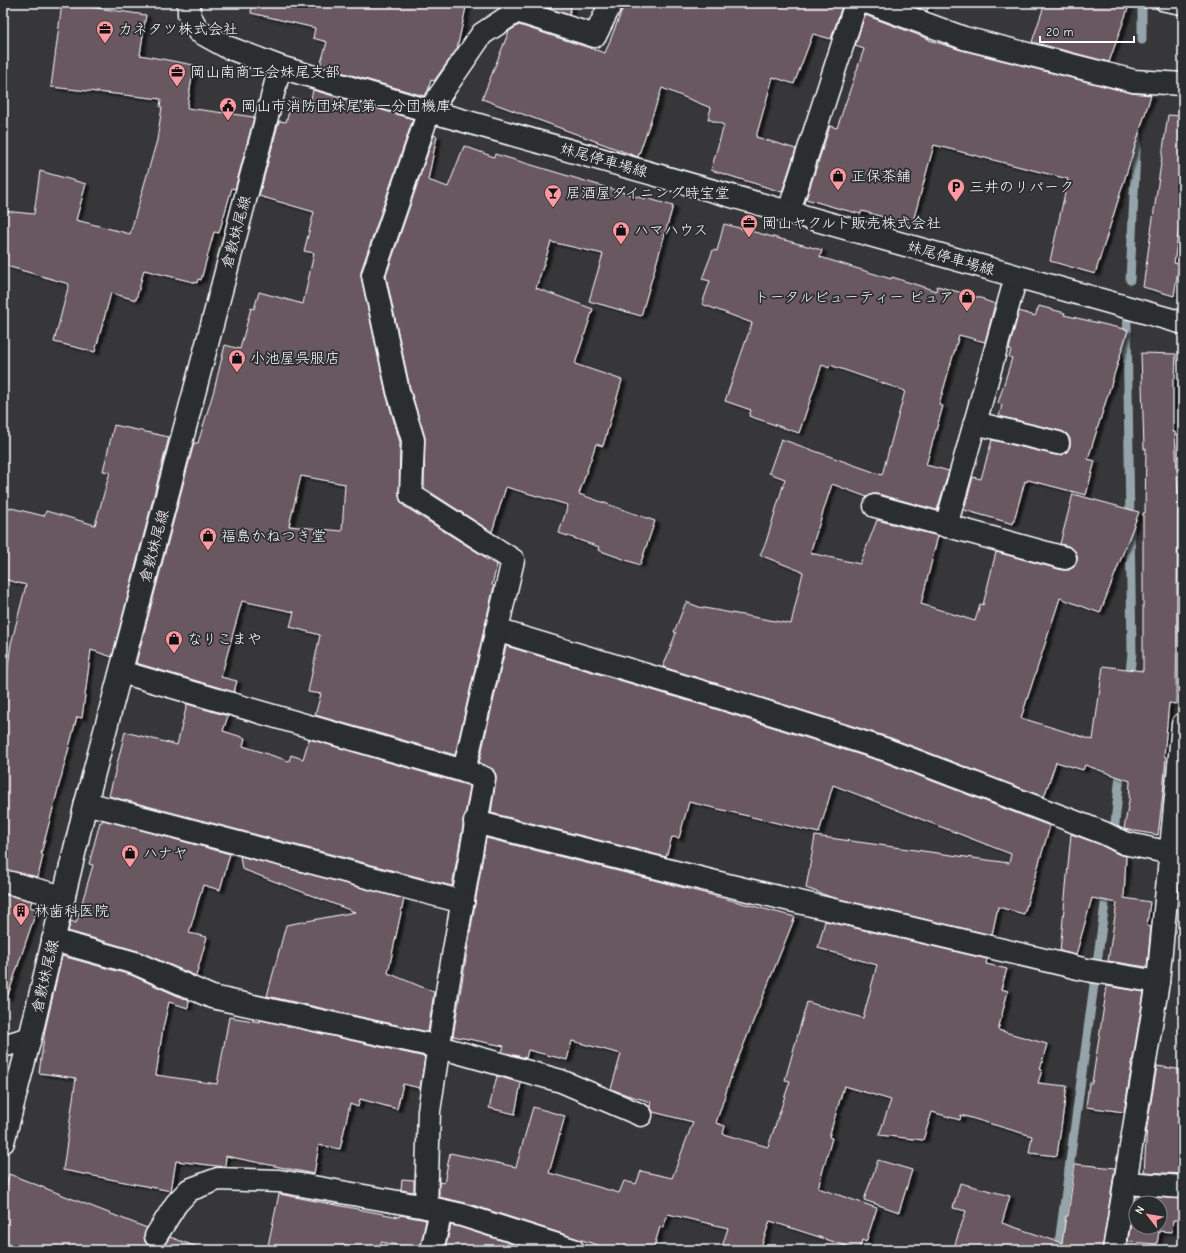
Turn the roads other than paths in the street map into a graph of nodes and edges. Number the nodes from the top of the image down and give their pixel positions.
1 (189, 3) edge
2 (611, 3) edge
3 (856, 3) edge
4 (869, 3) edge
5 (1163, 3) edge
6 (1183, 7) edge
7 (280, 67) junction
8 (1183, 84) edge
9 (429, 111) junction
10 (789, 211) junction
11 (1016, 277) junction
12 (1183, 323) edge
13 (975, 423) junction
14 (1058, 443) dead end
15 (875, 506) dead end
16 (946, 526) junction
17 (1065, 558) dead end
18 (496, 630) junction
19 (120, 672) junction
20 (1183, 724) edge
21 (464, 771) junction
22 (86, 804) junction
23 (475, 822) junction
24 (1170, 853) junction
25 (3, 881) edge
26 (64, 897) junction
27 (463, 902) junction
28 (53, 940) junction
29 (1158, 982) junction
30 (30, 1038) junction
31 (3, 1046) edge
32 (439, 1047) junction
33 (641, 1115) dead end
34 (3, 1142) edge
35 (1125, 1183) junction
36 (1183, 1188) edge
37 (434, 1209) junction
38 (156, 1236) dead end
39 (432, 1250) edge
40 (573, 1250) edge
41 (1114, 1250) edge

1 - 7 street
2 - 9 street
3 - 10 street
4 - 8 street
5 - 6 lane
7 - 9 street, 妹尾停車場線
7 - 19 street, 倉敷妹尾線
9 - 10 street, 妹尾停車場線
9 - 18 street
10 - 11 street, 妹尾停車場線
11 - 12 street, 妹尾停車場線
11 - 13 street
13 - 14 street
13 - 16 street
15 - 16 street
16 - 17 street
18 - 21 street
18 - 24 street
19 - 21 street
19 - 22 street, 倉敷妹尾線
20 - 24 street
21 - 23 street
22 - 26 street, 倉敷妹尾線
22 - 27 street
23 - 27 street
23 - 29 street
24 - 29 street
25 - 26 street
26 - 28 street, 倉敷妹尾線
27 - 32 street
28 - 30 street, 倉敷妹尾線
28 - 32 street
29 - 35 street
30 - 31 street
30 - 34 street, 倉敷妹尾線
32 - 33 street
32 - 37 street
35 - 36 street
35 - 41 street
37 - 38 street
37 - 39 street
37 - 40 street

